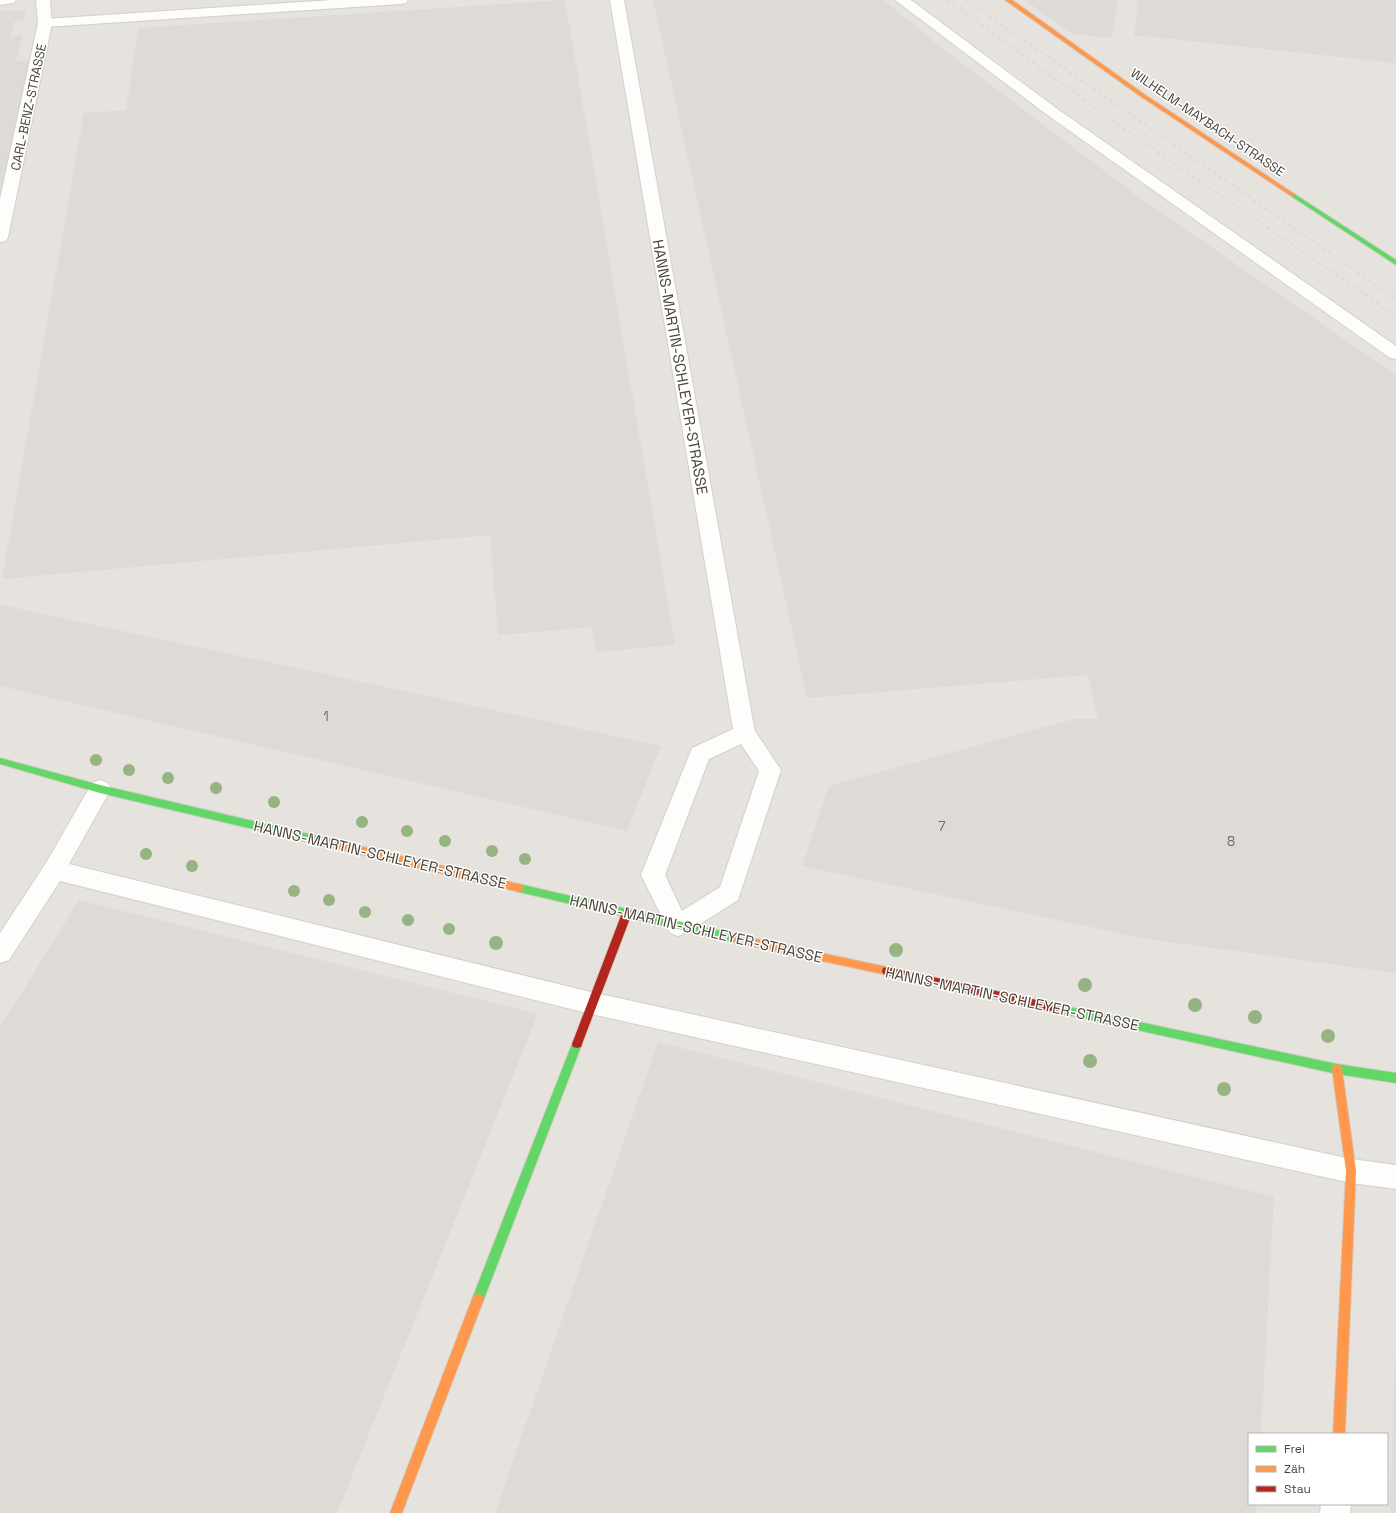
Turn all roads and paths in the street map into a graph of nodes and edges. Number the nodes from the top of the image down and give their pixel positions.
1 (9, 0) edge
2 (43, 0) edge
3 (401, 0) edge
4 (617, 0) edge
5 (902, 0) edge
6 (1008, 0) edge
7 (0, 1) edge
8 (188, 6) edge
9 (45, 23) junction
10 (0, 237) edge
11 (1396, 263) edge
12 (1396, 354) edge
13 (745, 733) junction
14 (0, 761) edge
15 (100, 789) junction
16 (54, 870) junction
17 (627, 913) junction
18 (678, 926) junction
19 (0, 953) edge
20 (591, 1003) junction
21 (1337, 1069) junction
22 (1396, 1078) edge
23 (1351, 1171) junction
24 (1396, 1178) edge
25 (1339, 1433) edge
26 (396, 1513) edge

1 - 7 street
2 - 9 street, CARL-BENZ-STRASSE
3 - 8 street
4 - 13 street, HANNS-MARTIN-SCHLEYER-STRASSE
5 - 12 street
6 - 11 street, WILHELM-MAYBACH-STRASSE
8 - 9 street
9 - 10 street, CARL-BENZ-STRASSE
13 - 18 street
13 - 18 street
14 - 15 street, HANNS-MARTIN-SCHLEYER-STRASSE
15 - 16 street
15 - 17 street, HANNS-MARTIN-SCHLEYER-STRASSE
16 - 19 street
16 - 20 street
17 - 18 street, HANNS-MARTIN-SCHLEYER-STRASSE
17 - 20 street
18 - 21 street, HANNS-MARTIN-SCHLEYER-STRASSE
20 - 23 street
20 - 26 street
21 - 22 street, HANNS-MARTIN-SCHLEYER-STRASSE
21 - 23 street
23 - 24 street
23 - 25 street

